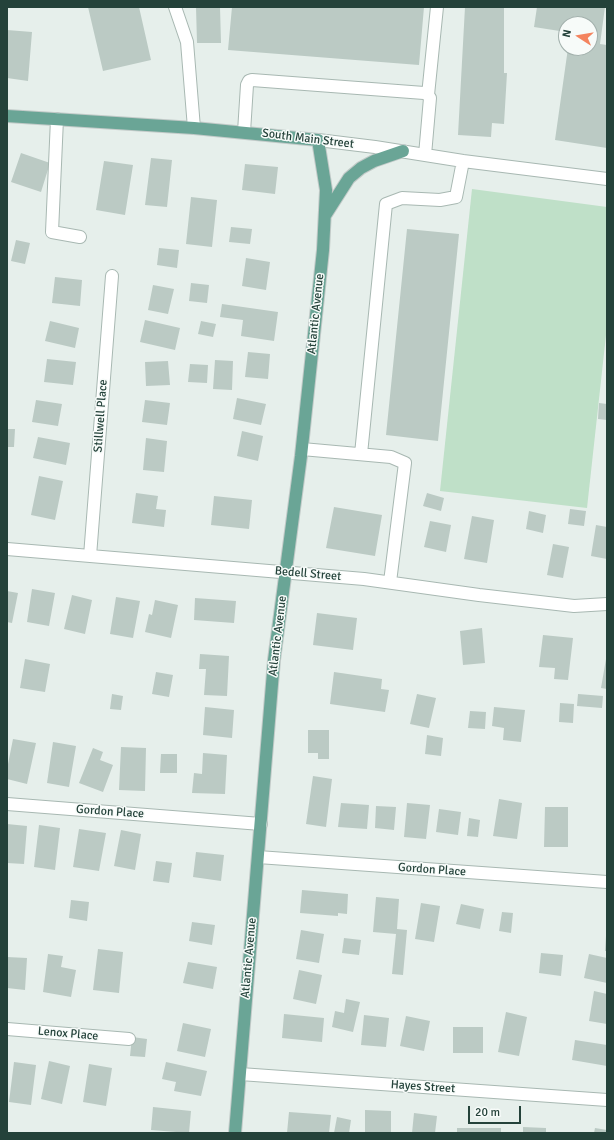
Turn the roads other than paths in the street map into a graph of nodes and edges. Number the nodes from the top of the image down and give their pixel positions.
1 (175, 7) edge
2 (437, 7) edge
3 (428, 95) junction
4 (7, 116) edge
5 (57, 119) junction
6 (194, 128) junction
7 (244, 132) junction
8 (318, 140) junction
9 (403, 151) junction
10 (425, 156) junction
11 (464, 161) junction
12 (607, 179) edge
13 (325, 215) junction
14 (80, 237) dead end
15 (112, 276) dead end
16 (302, 449) junction
17 (361, 454) junction
18 (7, 549) edge
19 (90, 556) junction
20 (286, 572) junction
21 (390, 582) junction
22 (607, 604) edge
23 (7, 804) edge
24 (261, 824) junction
25 (258, 857) junction
26 (607, 882) edge
27 (7, 1029) edge
28 (129, 1039) dead end
29 (240, 1074) junction
30 (607, 1100) edge
31 (235, 1133) edge

1 - 6 street
2 - 3 street
3 - 7 street
3 - 10 street
4 - 5 main road, South Main Street
5 - 6 main road, South Main Street
5 - 14 street
6 - 7 main road, South Main Street
7 - 8 main road, South Main Street
8 - 9 street, South Main Street
8 - 13 main road, Atlantic Avenue
9 - 10 street, South Main Street
9 - 13 main road
10 - 11 street, South Main Street
11 - 12 street, South Main Street
11 - 17 street
13 - 16 main road, Atlantic Avenue
15 - 19 street, Stillwell Place
16 - 17 street
16 - 20 main road, Atlantic Avenue
17 - 21 street
18 - 19 street, Bedell Street
19 - 20 street, Bedell Street
20 - 21 street, Bedell Street
20 - 24 main road, Atlantic Avenue
21 - 22 street, Bedell Street
23 - 24 street, Gordon Place
24 - 25 main road, Atlantic Avenue
25 - 26 street, Gordon Place
25 - 29 main road, Atlantic Avenue
27 - 28 street, Lenox Place
29 - 30 street, Hayes Street
29 - 31 main road, Atlantic Avenue

